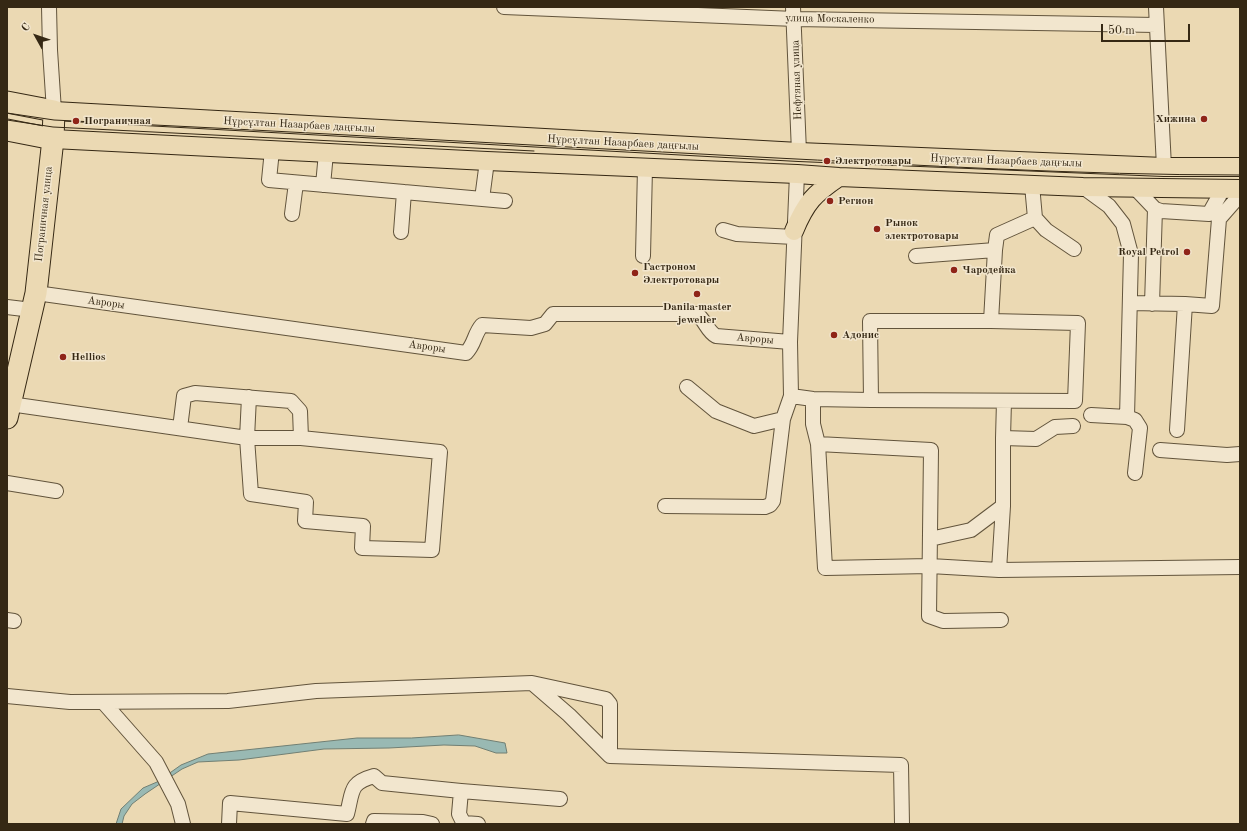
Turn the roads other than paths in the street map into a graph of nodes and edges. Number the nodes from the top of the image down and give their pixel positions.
1 (49, 7) edge
2 (504, 7) edge
3 (1156, 7) edge
4 (794, 13) edge
5 (1156, 25) junction
6 (7, 102) edge
7 (54, 111) junction
8 (7, 130) edge
9 (53, 139) junction
10 (272, 150) junction
11 (799, 152) junction
12 (326, 153) junction
13 (487, 161) junction
14 (1164, 167) junction
15 (1240, 167) edge
16 (645, 168) junction
17 (797, 174) junction
18 (839, 177) junction
19 (296, 183) junction
20 (323, 185) junction
21 (1032, 185) junction
22 (1083, 187) junction
23 (1135, 188) junction
24 (1231, 189) edge
25 (404, 192) junction
26 (1240, 195) edge
27 (482, 199) junction
28 (505, 201) dead end
29 (1155, 209) junction
30 (292, 214) dead end
31 (1214, 217) junction
32 (1035, 218) junction
33 (723, 230) dead end
34 (401, 232) dead end
35 (794, 234) junction
36 (1074, 249) dead end
37 (995, 250) junction
38 (643, 256) dead end
39 (916, 256) dead end
40 (34, 301) junction
41 (1130, 303) junction
42 (1152, 304) junction
43 (1186, 304) junction
44 (7, 306) edge
45 (991, 321) junction
46 (790, 342) junction
47 (687, 387) dead end
48 (791, 396) junction
49 (249, 397) junction
50 (813, 399) junction
51 (871, 400) junction
52 (1004, 401) junction
53 (8, 411) edge
54 (1091, 415) dead end
55 (1127, 417) junction
56 (783, 419) junction
57 (1073, 426) dead end
58 (180, 428) junction
59 (1177, 430) dead end
60 (247, 438) junction
61 (301, 438) junction
62 (1003, 438) junction
63 (818, 444) junction
64 (1160, 450) dead end
65 (1240, 454) edge
66 (1134, 473) dead end
67 (7, 483) edge
68 (56, 491) dead end
69 (665, 506) dead end
70 (1003, 506) junction
71 (930, 539) junction
72 (930, 566) junction
73 (1240, 567) edge
74 (999, 570) junction
75 (1001, 620) dead end
76 (532, 683) junction
77 (7, 696) edge
78 (104, 702) junction
79 (610, 756) junction
80 (461, 791) junction
81 (560, 800) dead end
82 (464, 823) edge
83 (183, 824) edge
84 (229, 824) edge
85 (373, 824) edge
86 (432, 824) edge
87 (478, 824) edge
88 (902, 824) edge

1 - 7 street, Пограничная улица
2 - 4 street, улица Москаленко
3 - 5 street
4 - 5 street, улица Москаленко
4 - 11 street, Нефтяная улица
5 - 14 street
6 - 7 highway, Нұрсұлтан Назарбаев даңғылы
7 - 9 highway, Пограничная улица
7 - 11 main road, Нұрсұлтан Назарбаев даңғылы
8 - 9 highway, Нұрсұлтан Назарбаев даңғылы
9 - 10 main road, Нұрсұлтан Назарбаев даңғылы
9 - 40 highway, Пограничная улица
10 - 12 main road, Нұрсұлтан Назарбаев даңғылы
10 - 19 street
11 - 14 main road, Нұрсұлтан Назарбаев даңғылы
11 - 17 main road
12 - 13 main road, Нұрсұлтан Назарбаев даңғылы
12 - 20 street
13 - 16 main road, Нұрсұлтан Назарбаев даңғылы
13 - 27 street
14 - 15 main road, Нұрсұлтан Назарбаев даңғылы
16 - 17 main road, Нұрсұлтан Назарбаев даңғылы
16 - 38 street
17 - 18 main road, Нұрсұлтан Назарбаев даңғылы
17 - 35 street
18 - 21 main road, Нұрсұлтан Назарбаев даңғылы
18 - 35 main road
19 - 20 street
19 - 30 street
20 - 25 street
21 - 22 main road, Нұрсұлтан Назарбаев даңғылы
21 - 32 street
22 - 23 main road, Нұрсұлтан Назарбаев даңғылы
22 - 41 street
23 - 24 main road, Нұрсұлтан Назарбаев даңғылы
23 - 29 street
24 - 31 street
25 - 27 street
25 - 34 street
26 - 31 street
27 - 28 street
29 - 31 street
29 - 42 street
31 - 43 street
32 - 36 street
32 - 37 street
33 - 35 street
35 - 46 street
37 - 39 street
37 - 45 street
40 - 44 street, Авроры
40 - 46 street, Авроры
40 - 53 highway, Пограничная улица
41 - 42 street
41 - 55 street
42 - 43 street
43 - 59 street
45 - 51 street
45 - 52 street
46 - 48 street
47 - 56 street
48 - 50 street
48 - 56 street
49 - 58 street
49 - 60 street
49 - 61 street
50 - 51 street
50 - 63 street
51 - 52 street
52 - 62 street
53 - 58 street
54 - 55 street
55 - 66 street
56 - 69 street
57 - 62 street
58 - 60 street
60 - 61 street
60 - 61 street
62 - 70 street
63 - 71 street
63 - 72 street
64 - 65 street
67 - 68 street
70 - 71 street
70 - 74 street
71 - 72 street
72 - 74 street
72 - 75 street
73 - 74 street
76 - 78 street
76 - 79 street
76 - 79 street
77 - 78 street
78 - 83 street
79 - 88 street
80 - 81 street
80 - 82 street
80 - 84 street
82 - 87 street
85 - 86 street

